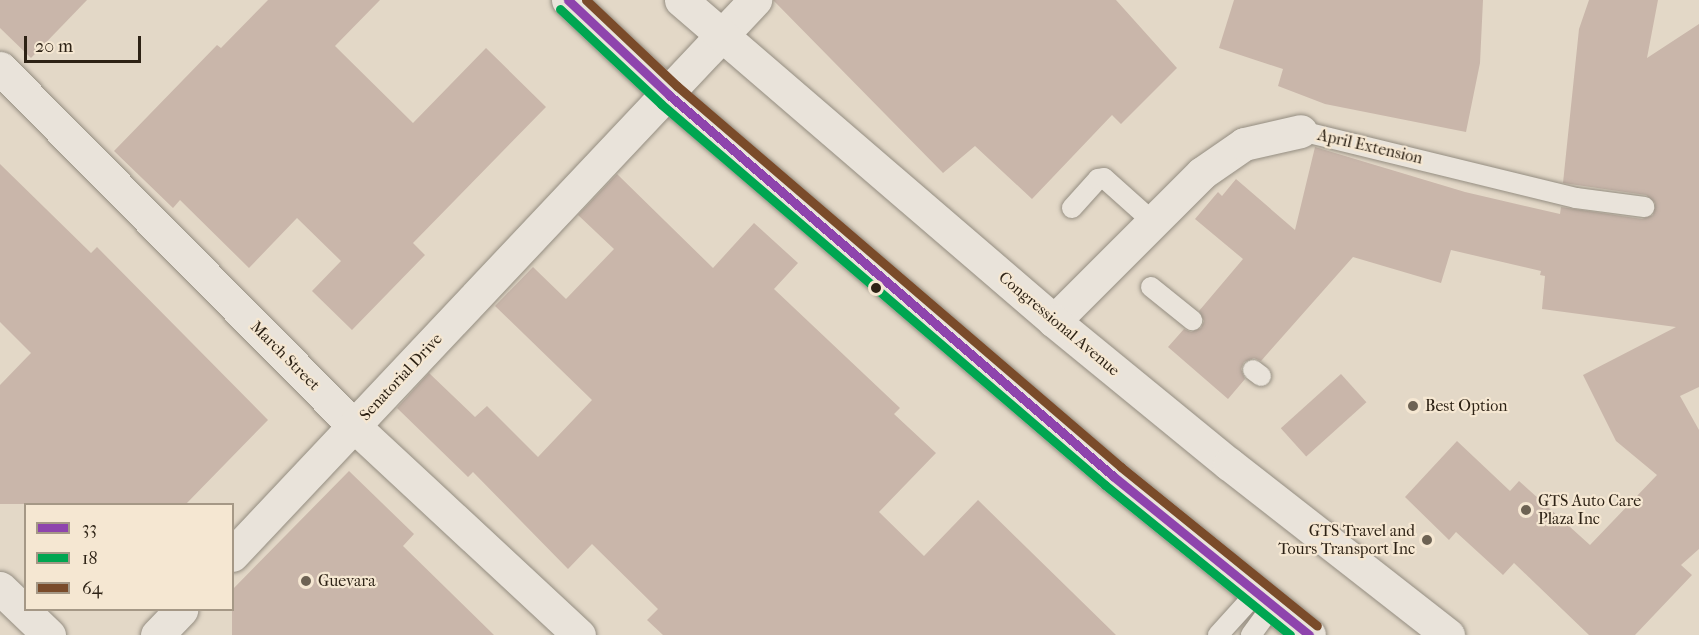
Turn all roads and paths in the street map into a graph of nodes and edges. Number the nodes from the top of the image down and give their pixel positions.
1 (568, 0) edge
2 (681, 0) edge
3 (755, 0) edge
4 (719, 36) junction
5 (0, 68) edge
6 (669, 95) junction
7 (1302, 131) joint
8 (1644, 207) dead end
9 (1072, 208) dead end
10 (1151, 220) junction
11 (1151, 287) dead end
12 (1192, 320) dead end
13 (1054, 321) junction
14 (354, 426) junction
15 (234, 553) edge
16 (0, 588) edge
17 (1265, 599) junction
18 (24, 611) edge
19 (24, 611) edge
20 (179, 611) edge
21 (50, 635) edge
22 (157, 635) edge
23 (579, 635) edge
24 (1218, 635) edge
25 (1251, 635) edge
26 (1309, 635) edge
27 (1448, 635) edge

1 - 6 street
2 - 4 street, Congressional Avenue
3 - 4 street, Senatorial Drive
4 - 6 street, Senatorial Drive
4 - 13 street, Congressional Avenue
5 - 14 street, March Street
6 - 14 street, Senatorial Drive
6 - 17 street
7 - 8 lane, April Extension
7 - 10 street, April Extension
9 - 10 lane
10 - 13 street, April Extension
11 - 12 lane
13 - 27 street, Congressional Avenue
14 - 15 street, Senatorial Drive
14 - 23 street, March Street
16 - 19 street
17 - 24 lane
17 - 25 lane
17 - 26 street
18 - 21 street
20 - 22 street

